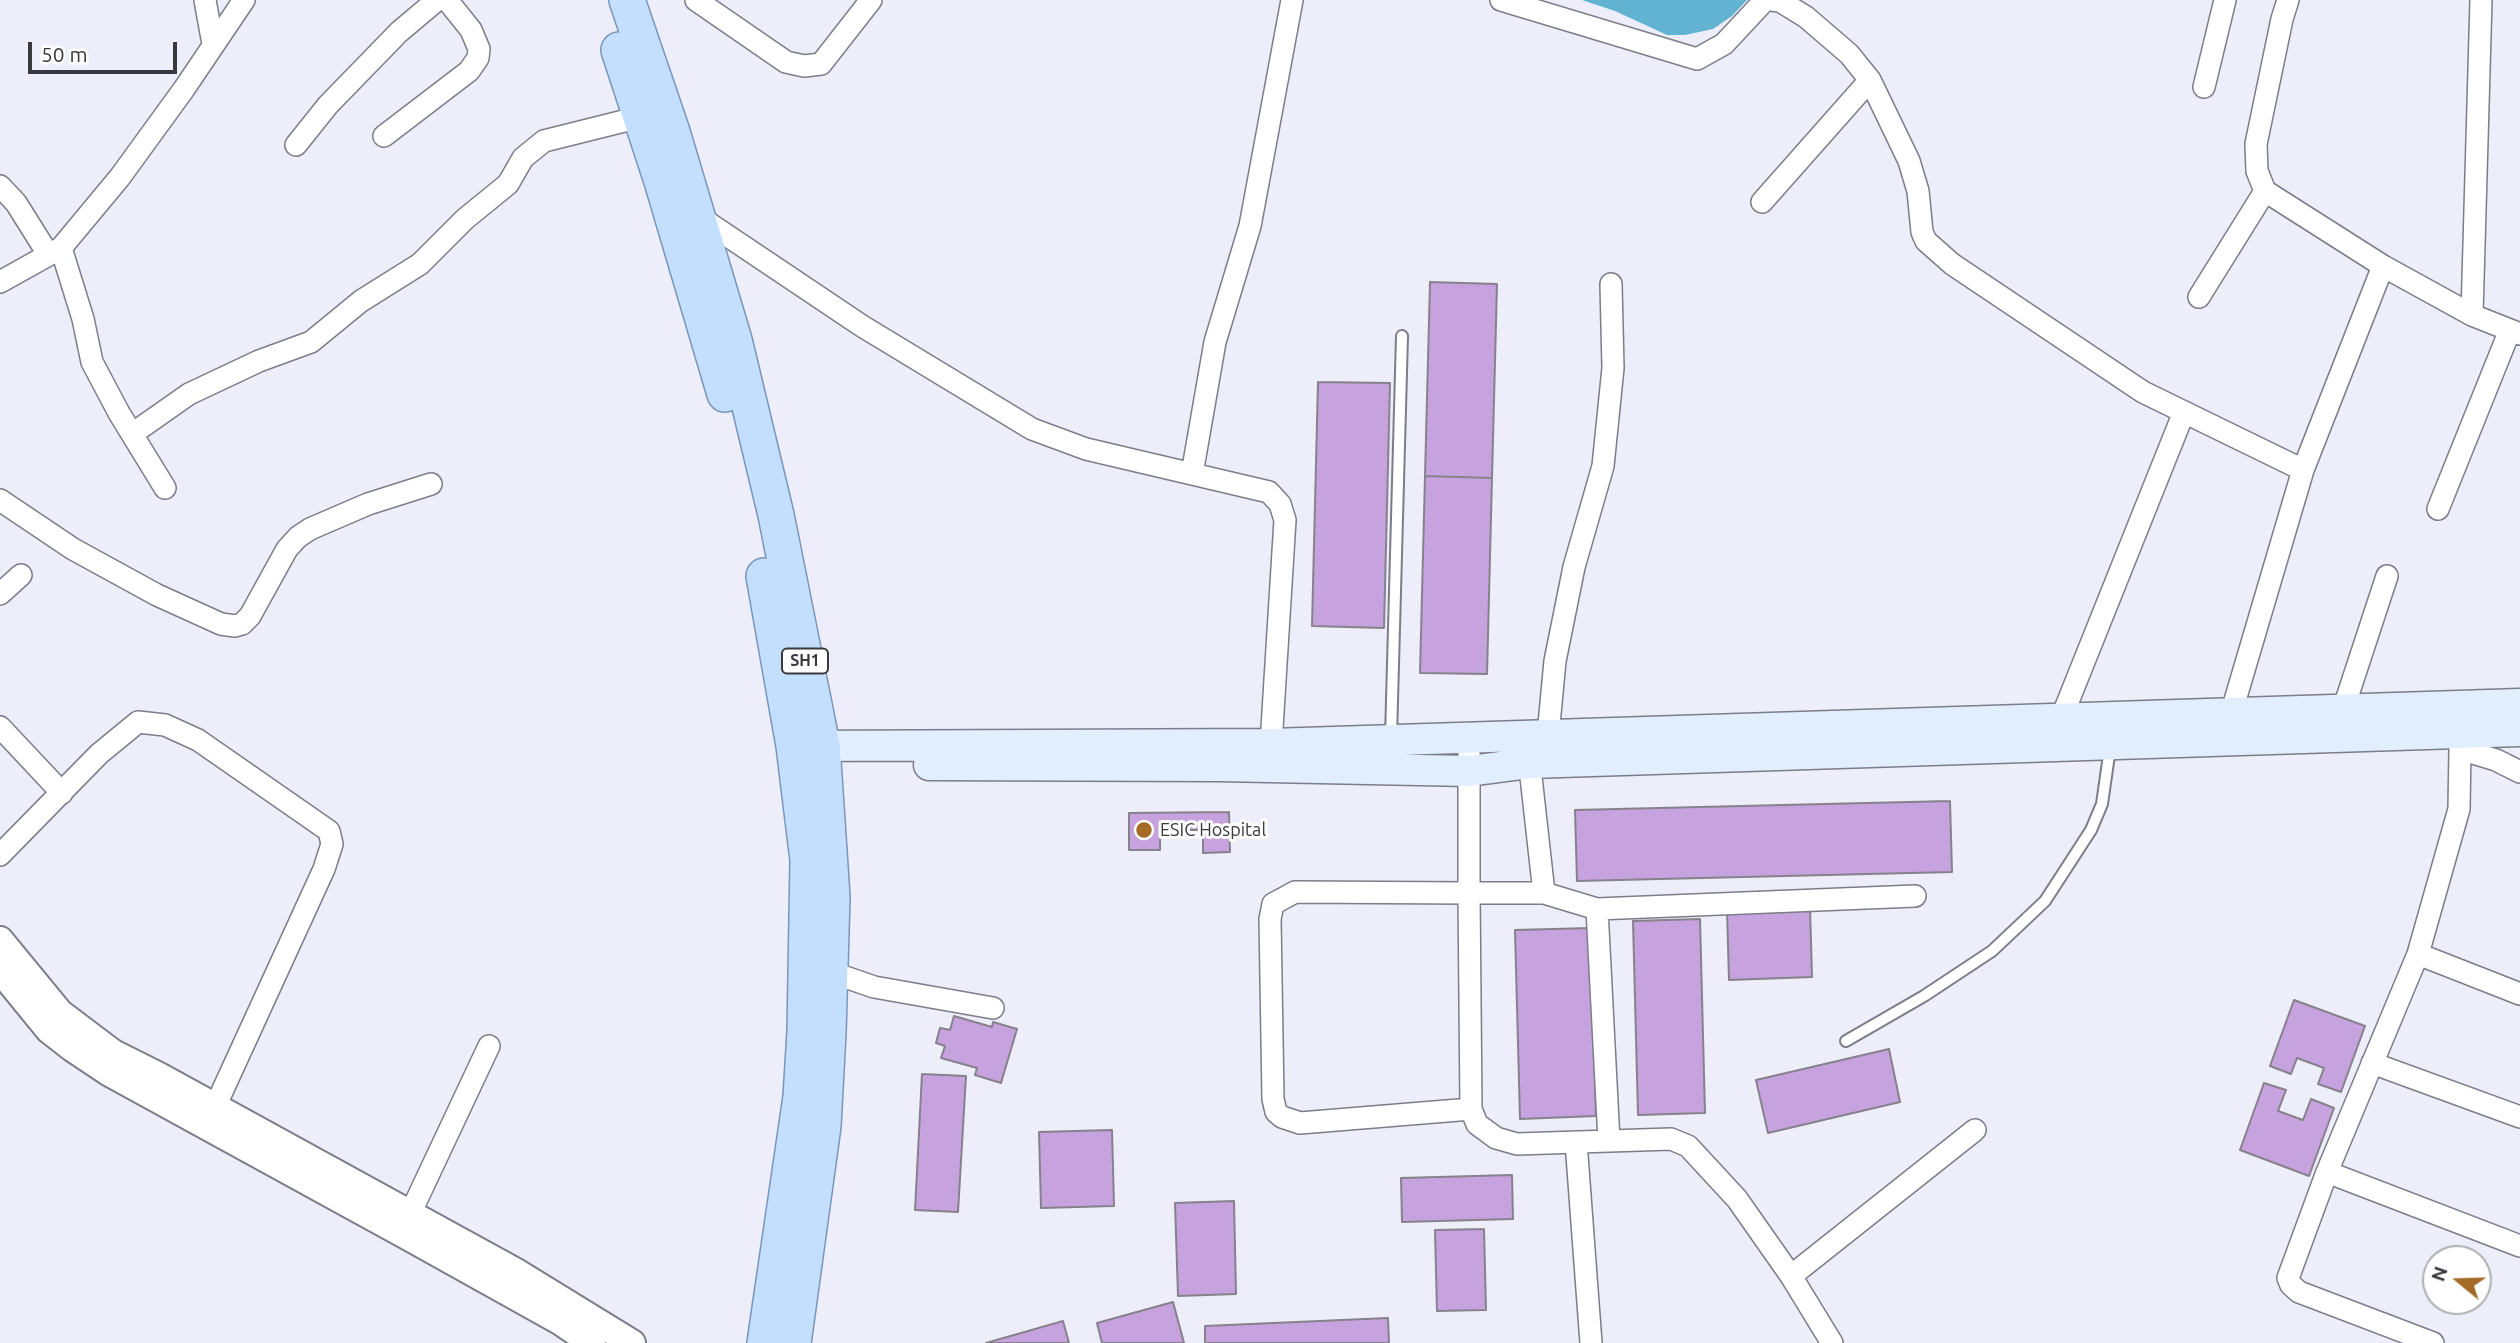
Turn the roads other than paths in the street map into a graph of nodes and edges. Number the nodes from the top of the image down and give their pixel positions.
1 (205, 0) edge
2 (244, 0) edge
3 (437, 0) edge
4 (447, 0) edge
5 (604, 0) edge
6 (627, 0) edge
7 (696, 0) edge
8 (871, 0) edge
9 (1292, 0) edge
10 (1501, 0) edge
11 (1765, 0) edge
12 (1771, 0) edge
13 (2225, 0) edge
14 (2288, 0) edge
15 (2481, 0) edge
16 (213, 44) junction
17 (1870, 80) junction
18 (2204, 87) dead end
19 (640, 117) junction
20 (384, 136) dead end
21 (296, 145) dead end
22 (0, 186) edge
23 (2265, 191) junction
24 (1762, 202) dead end
25 (698, 216) junction
26 (54, 251) junction
27 (2383, 266) junction
28 (0, 282) edge
29 (1611, 284) dead end
30 (2199, 297) dead end
31 (2472, 315) junction
32 (2515, 332) edge
33 (1402, 336) dead end
34 (2184, 412) junction
35 (132, 434) junction
36 (2304, 470) junction
37 (1192, 474) junction
38 (431, 484) dead end
39 (165, 488) dead end
40 (0, 500) edge
41 (2438, 509) dead end
42 (21, 575) dead end
43 (2387, 576) dead end
44 (0, 594) edge
45 (2520, 704) edge
46 (2343, 710) junction
47 (2231, 714) junction
48 (2061, 719) junction
49 (0, 727) edge
50 (2460, 730) junction
51 (2520, 731) edge
52 (1468, 738) junction
53 (1391, 740) junction
54 (1270, 744) junction
55 (2110, 744) junction
56 (1535, 745) junction
57 (809, 756) junction
58 (1469, 771) junction
59 (2520, 772) edge
60 (62, 793) junction
61 (0, 855) edge
62 (1469, 893) junction
63 (1544, 893) junction
64 (1915, 897) dead end
65 (1597, 909) junction
66 (0, 940) edge
67 (2418, 954) junction
68 (818, 969) junction
69 (0, 970) edge
70 (2520, 993) edge
71 (993, 1008) dead end
72 (1846, 1041) dead end
73 (489, 1046) dead end
74 (2372, 1063) junction
75 (215, 1107) junction
76 (1471, 1109) junction
77 (2520, 1117) edge
78 (1975, 1130) dead end
79 (1609, 1141) junction
80 (1576, 1142) junction
81 (2327, 1172) junction
82 (410, 1214) junction
83 (2520, 1246) edge
84 (1791, 1276) junction
85 (592, 1343) edge
86 (632, 1343) edge
87 (765, 1343) edge
88 (793, 1343) edge
89 (1591, 1343) edge
90 (1832, 1343) edge
91 (2432, 1343) edge

1 - 16 street
2 - 16 street
3 - 21 street
4 - 20 street
5 - 19 main road, SH1
6 - 25 main road, SH1
7 - 8 street
9 - 37 street
10 - 11 street
12 - 17 street
13 - 18 street
14 - 23 street
15 - 31 street
16 - 26 street
17 - 24 street
17 - 34 street
19 - 35 street
19 - 57 main road, SH1
22 - 26 street
23 - 27 street
23 - 30 street
25 - 37 street
25 - 57 main road, SH1
26 - 28 street
26 - 35 street
27 - 31 street
27 - 36 street
29 - 56 street
31 - 32 street
32 - 41 street
33 - 53 lane
34 - 36 street
34 - 48 street
35 - 39 street
36 - 47 street
37 - 54 street
38 - 40 street
42 - 44 street
43 - 46 street
45 - 50 main road
46 - 47 main road
46 - 50 main road
47 - 48 main road
48 - 56 main road
49 - 60 street
50 - 51 main road
50 - 55 main road
50 - 59 street
50 - 67 street
52 - 53 main road
52 - 56 main road
52 - 58 street
53 - 54 main road
54 - 57 main road
55 - 56 main road
55 - 72 lane
56 - 58 main road
56 - 63 street
57 - 58 main road
57 - 68 main road, SH1
58 - 62 street
60 - 61 street
60 - 75 street
62 - 63 street
62 - 76 street
62 - 76 street
63 - 65 street
64 - 65 street
65 - 79 street
66 - 75 street
67 - 70 street
67 - 74 street
68 - 71 street
68 - 87 main road, SH1
68 - 88 main road, SH1
69 - 85 street
73 - 82 street
74 - 77 street
74 - 81 street
75 - 82 street
76 - 80 street
78 - 84 street
79 - 80 street
79 - 84 street
80 - 89 street
81 - 83 street
81 - 91 street
82 - 86 street
84 - 90 street

